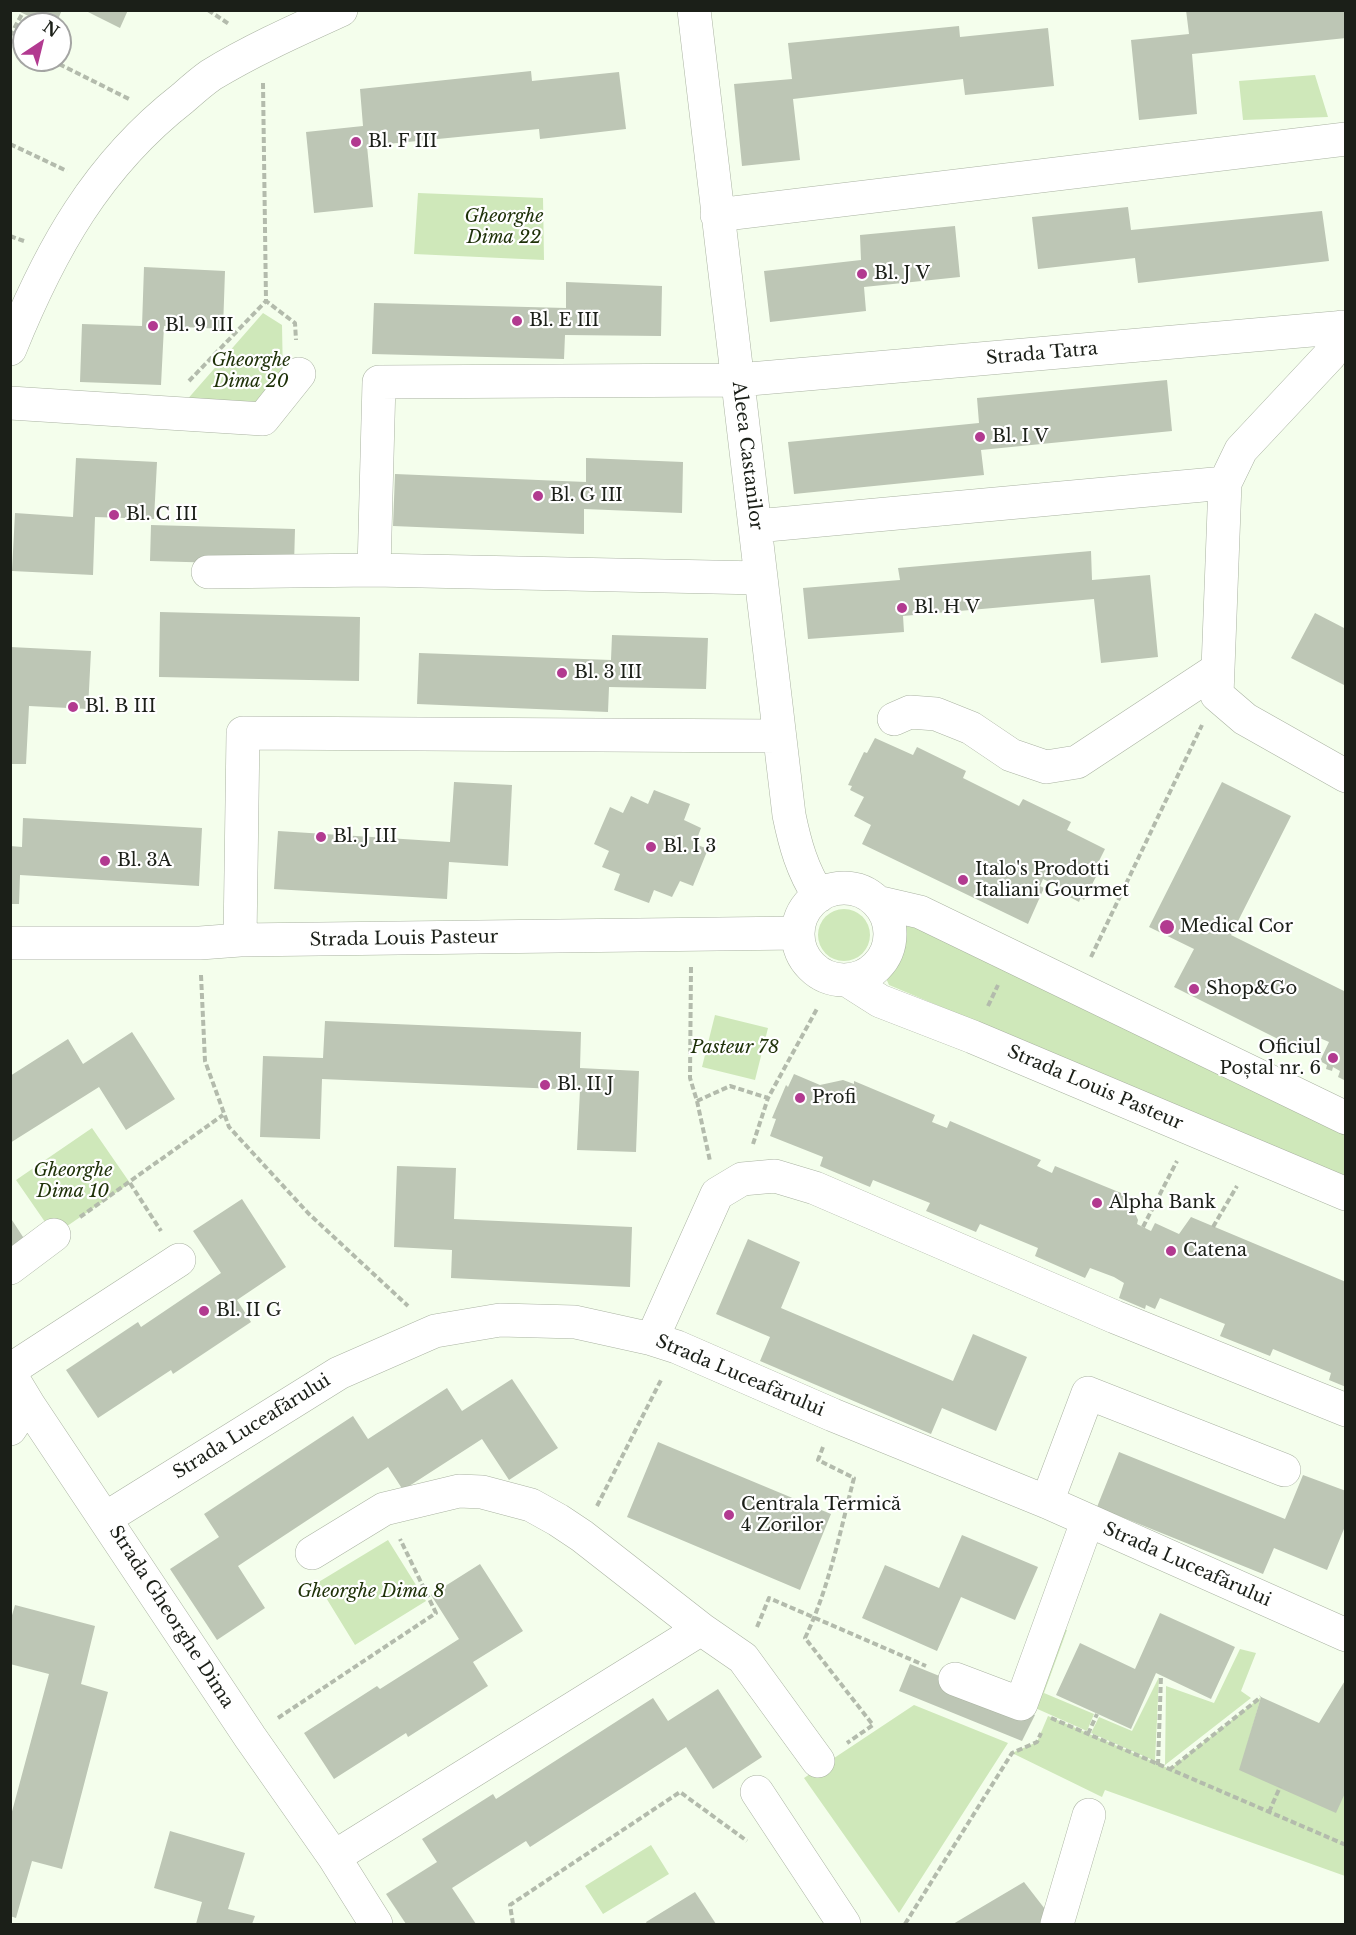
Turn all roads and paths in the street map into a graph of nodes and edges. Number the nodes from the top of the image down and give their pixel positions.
1 (341, 10) edge
2 (694, 10) edge
3 (262, 46) junction
4 (72, 70) edge
5 (161, 115) junction
6 (1346, 139) edge
7 (10, 144) edge
8 (96, 184) junction
9 (717, 215) junction
10 (266, 301) junction
11 (1343, 327) edge
12 (10, 349) edge
13 (299, 374) joint
14 (738, 380) junction
15 (10, 403) edge
16 (159, 413) junction
17 (1225, 483) junction
18 (756, 525) junction
19 (374, 570) junction
20 (208, 572) dead end
21 (761, 578) junction
22 (1217, 682) junction
23 (894, 719) dead end
24 (778, 736) junction
25 (1346, 776) edge
26 (819, 896) junction
27 (877, 902) junction
28 (798, 933) junction
29 (692, 936) junction
30 (240, 940) junction
31 (10, 943) edge
32 (200, 943) junction
33 (1091, 957) dead end
34 (1011, 958) junction
35 (847, 980) junction
36 (818, 1007) dead end
37 (973, 1037) junction
38 (768, 1098) junction
39 (697, 1101) junction
40 (223, 1115) junction
41 (1346, 1118) edge
42 (1177, 1160) dead end
43 (130, 1183) dead end
44 (1237, 1186) dead end
45 (729, 1187) junction
46 (1346, 1194) edge
47 (1143, 1227) dead end
48 (1213, 1227) dead end
49 (54, 1235) joint
50 (179, 1260) joint
51 (10, 1268) edge
52 (435, 1331) junction
53 (665, 1343) junction
54 (10, 1372) edge
55 (1346, 1410) edge
56 (833, 1415) junction
57 (20, 1418) edge
58 (1284, 1470) dead end
59 (1047, 1502) junction
60 (384, 1509) junction
61 (106, 1518) junction
62 (1088, 1522) junction
63 (582, 1536) junction
64 (312, 1553) dead end
65 (769, 1598) dead end
66 (815, 1618) junction
67 (701, 1629) junction
68 (1346, 1635) edge
69 (1161, 1676) dead end
70 (956, 1679) joint
71 (1261, 1697) dead end
72 (1097, 1714) dead end
73 (1088, 1734) junction
74 (250, 1737) junction
75 (818, 1761) joint
76 (1158, 1765) junction
77 (1169, 1770) junction
78 (1280, 1787) dead end
79 (757, 1792) dead end
80 (1269, 1812) junction
81 (1089, 1815) dead end
82 (750, 1843) dead end
83 (1346, 1845) edge
84 (334, 1857) junction
85 (376, 1924) edge
86 (513, 1924) edge
87 (844, 1924) edge
88 (905, 1924) edge
89 (1057, 1924) edge

1 - 3 street
2 - 9 street, Aleea Castanilor
3 - 5 street
3 - 10 path
4 - 5 path
5 - 8 street
6 - 9 street
7 - 8 path
8 - 12 street
9 - 14 street, Aleea Castanilor
10 - 13 path
10 - 16 path
11 - 14 street, Strada Tatra
11 - 17 street
13 - 16 street
14 - 18 street, Aleea Castanilor
14 - 19 street, Strada Tatra
15 - 16 street
17 - 18 street
17 - 22 street
18 - 21 street, Aleea Castanilor
19 - 20 street
19 - 21 street
21 - 24 street, Aleea Castanilor
22 - 23 street
22 - 25 street
22 - 33 path
24 - 26 street, Aleea Castanilor
24 - 30 street
26 - 27 street
26 - 28 street
27 - 34 street
27 - 35 street
28 - 29 street, Strada Louis Pasteur
28 - 35 street, Strada Louis Pasteur
29 - 30 street, Strada Louis Pasteur
29 - 39 path
30 - 32 street, Strada Louis Pasteur
31 - 32 street, Strada Louis Pasteur
32 - 40 path
34 - 37 path
34 - 41 street
35 - 37 street, Strada Louis Pasteur
36 - 38 path
37 - 46 street, Strada Louis Pasteur
38 - 39 path
38 - 45 path
39 - 45 path
40 - 49 path
40 - 52 path
42 - 47 path
43 - 50 path
44 - 48 path
45 - 53 street
45 - 55 street
49 - 51 street
50 - 54 street
52 - 53 street, Strada Luceafărului
52 - 61 street, Strada Luceafărului
53 - 56 street, Strada Luceafărului
53 - 63 path
54 - 57 street, Strada Gheorghe Dima
56 - 59 street, Strada Luceafărului
56 - 66 path
57 - 61 street, Strada Gheorghe Dima
58 - 59 street
59 - 62 street, Strada Luceafărului
60 - 63 street
60 - 64 street
60 - 74 path
61 - 74 street, Strada Gheorghe Dima
62 - 68 street, Strada Luceafărului
62 - 70 street
63 - 67 street
65 - 66 path
66 - 70 path
66 - 75 path
67 - 75 street
67 - 84 street
69 - 76 path
71 - 77 path
72 - 73 path
73 - 76 path
73 - 88 path
74 - 84 street, Strada Gheorghe Dima
76 - 77 path
77 - 80 path
78 - 80 path
79 - 87 street
80 - 83 path
81 - 89 street
82 - 86 path
84 - 85 street, Strada Gheorghe Dima

